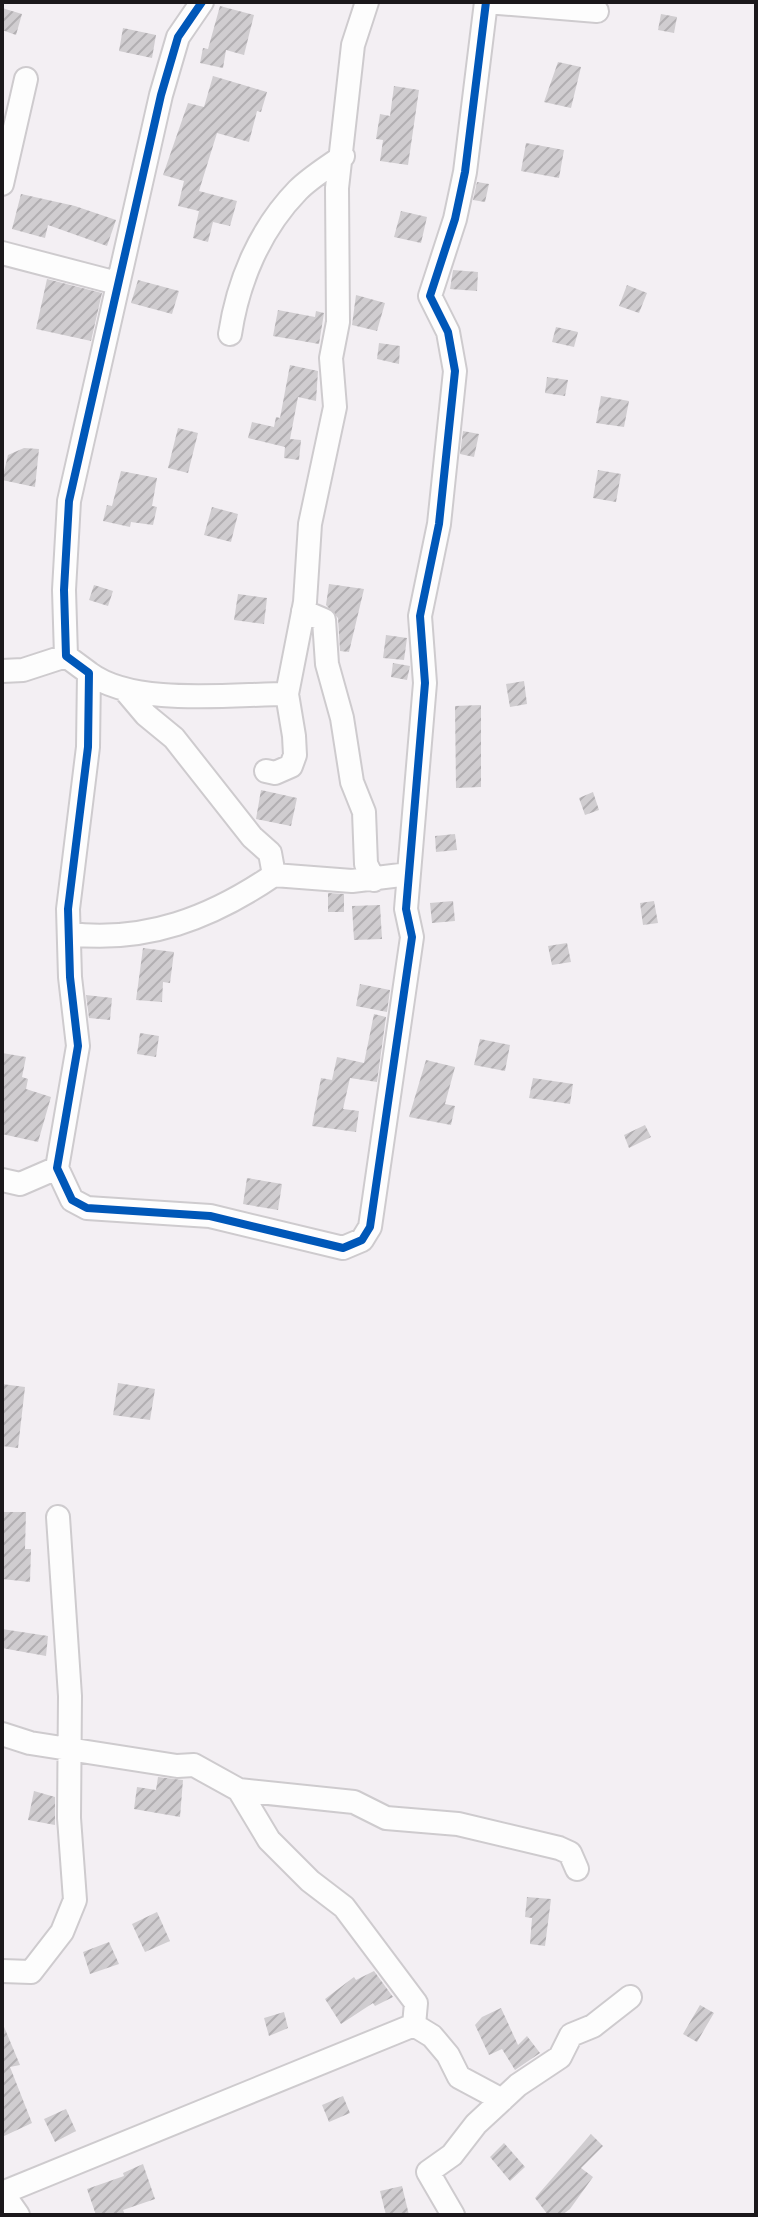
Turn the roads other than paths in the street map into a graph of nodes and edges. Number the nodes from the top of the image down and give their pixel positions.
1 (202, 2) edge
2 (367, 2) edge
3 (486, 2) edge
4 (597, 11) dead end
5 (26, 79) dead end
6 (343, 156) junction
7 (3, 178) edge
8 (2, 253) edge
9 (117, 283) junction
10 (230, 334) dead end
11 (303, 611) junction
12 (66, 656) junction
13 (2, 671) edge
14 (89, 673) junction
15 (124, 689) junction
16 (287, 694) junction
17 (266, 771) dead end
18 (409, 874) junction
19 (274, 875) junction
20 (374, 880) junction
21 (69, 934) junction
22 (57, 1168) junction
23 (2, 1180) edge
24 (58, 1517) dead end
25 (2, 1734) edge
26 (71, 1748) junction
27 (239, 1790) junction
28 (577, 1869) dead end
29 (2, 1971) edge
30 (630, 1997) dead end
31 (414, 2025) junction
32 (502, 2100) junction
33 (2, 2193) edge
34 (18, 2215) edge
35 (453, 2215) edge

1 - 9 street
2 - 6 street
3 - 4 street
3 - 18 street
5 - 7 street
6 - 10 street
6 - 11 street
8 - 9 street
9 - 12 street
11 - 16 street
11 - 20 street
12 - 13 street
12 - 14 street
14 - 15 street
14 - 21 street
15 - 16 street
15 - 19 street
16 - 17 street
18 - 20 street
18 - 22 street
19 - 20 street
19 - 21 street
21 - 22 street
22 - 23 street
24 - 26 street
25 - 26 street
26 - 27 street
26 - 29 street
27 - 28 street
27 - 31 street
30 - 32 street
31 - 32 street
31 - 33 street
32 - 35 street
33 - 34 street

